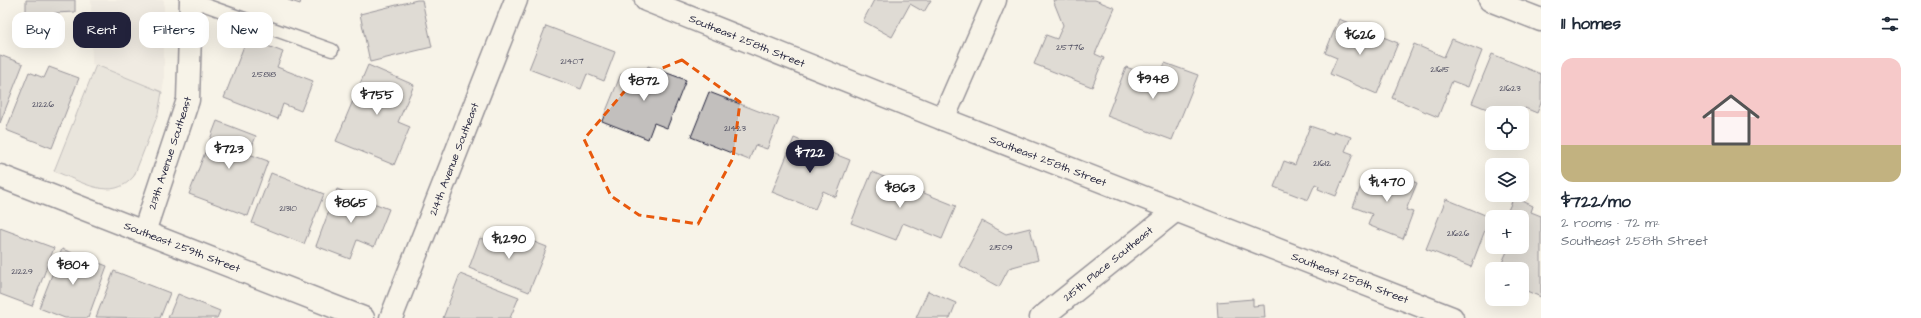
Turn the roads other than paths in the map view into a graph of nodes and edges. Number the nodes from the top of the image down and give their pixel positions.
1 (191, 0) edge
2 (516, 0) edge
3 (646, 0) edge
4 (995, 0) edge
5 (1490, 0) edge
6 (1541, 20) edge
7 (332, 50) dead end
8 (943, 119) junction
9 (0, 176) edge
10 (1176, 210) junction
11 (144, 232) junction
12 (363, 318) edge
13 (391, 318) edge
14 (1041, 318) edge
15 (1452, 318) edge

1 - 7 lane
1 - 11 street, 213th Avenue Southeast
2 - 13 street, 214th Avenue Southeast
3 - 8 street, Southeast 258th Street
4 - 8 street
5 - 6 street
8 - 10 street, Southeast 258th Street
9 - 11 street, Southeast 259th Street
10 - 14 street, 215th Place Southeast
10 - 15 street, Southeast 258th Street
11 - 12 street, Southeast 259th Street

